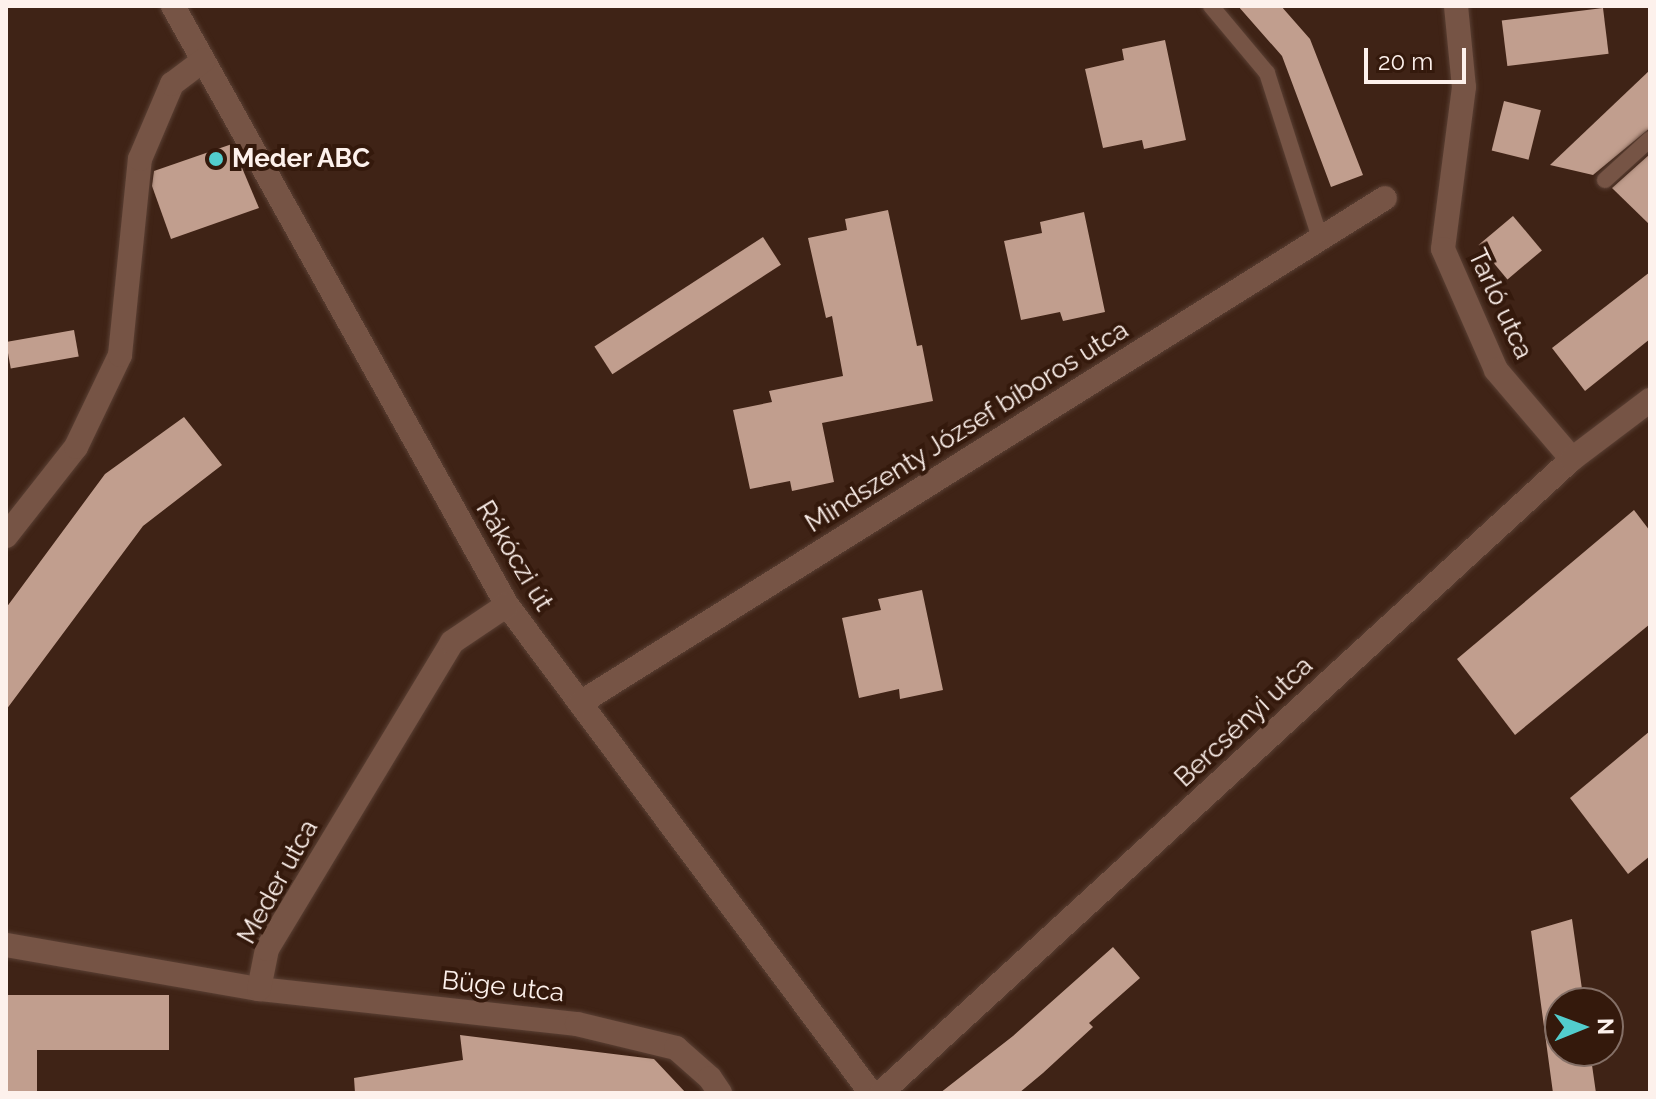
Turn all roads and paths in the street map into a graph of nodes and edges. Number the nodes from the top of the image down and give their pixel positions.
1 (173, 6) edge
2 (1211, 6) edge
3 (1456, 6) edge
4 (203, 61) junction
5 (1650, 139) edge
6 (1605, 180) dead end
7 (1385, 198) dead end
8 (1320, 238) junction
9 (1650, 400) edge
10 (1572, 459) junction
11 (6, 536) edge
12 (507, 605) junction
13 (580, 703) junction
14 (6, 945) edge
15 (259, 989) junction
16 (720, 1093) edge
17 (871, 1093) edge
18 (881, 1093) edge

1 - 4 street, Rákóczi út
2 - 8 lane
3 - 10 street, Tarló utca
4 - 11 street
4 - 12 street, Rákóczi út
5 - 6 lane
7 - 8 street, Mindszenty József bíboros utca
8 - 13 street, Mindszenty József bíboros utca
9 - 10 street, Bercsényi utca
10 - 18 street, Bercsényi utca
12 - 13 street, Rákóczi út
12 - 15 street, Meder utca
13 - 17 street, Rákóczi út
14 - 15 street, Meder utca
15 - 16 street, Büge utca

